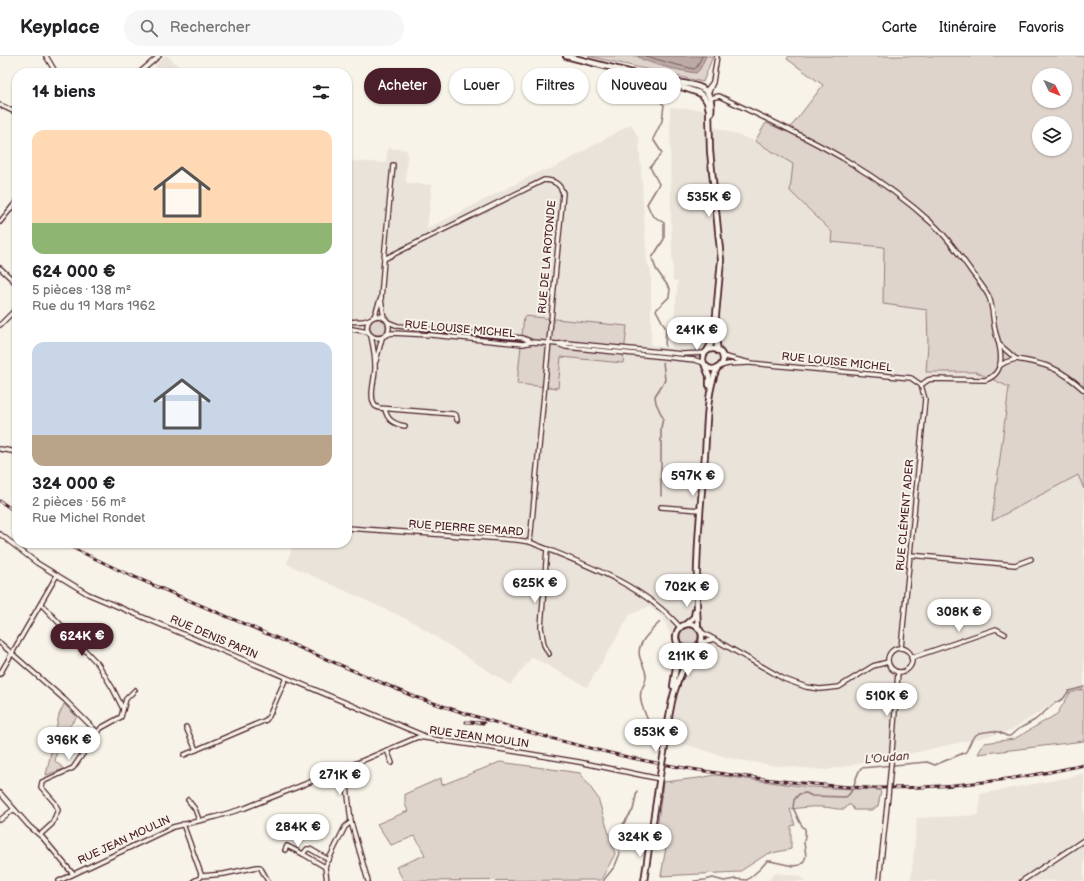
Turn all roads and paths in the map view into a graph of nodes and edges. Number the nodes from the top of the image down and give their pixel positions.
1 (46, 56) edge
2 (159, 56) edge
3 (566, 56) edge
4 (717, 56) edge
5 (53, 68) edge
6 (145, 68) edge
7 (615, 68) edge
8 (681, 83) edge
9 (681, 88) edge
10 (707, 96) junction
11 (1, 104) edge
12 (12, 110) edge
13 (393, 165) dead end
14 (12, 208) edge
15 (0, 222) edge
16 (384, 259) junction
17 (0, 268) edge
18 (12, 279) edge
19 (381, 299) junction
20 (12, 313) edge
21 (372, 318) junction
22 (384, 318) junction
23 (352, 322) edge
24 (388, 322) junction
25 (0, 325) edge
26 (715, 326) junction
27 (352, 329) edge
28 (369, 334) junction
29 (386, 335) junction
30 (382, 338) junction
31 (532, 342) junction
32 (548, 343) junction
33 (558, 344) junction
34 (999, 344) junction
35 (718, 351) junction
36 (706, 352) junction
37 (722, 356) junction
38 (1016, 359) junction
39 (750, 363) junction
40 (705, 364) junction
41 (375, 366) junction
42 (999, 366) junction
43 (718, 367) junction
44 (921, 385) junction
45 (1084, 390) edge
46 (709, 397) junction
47 (385, 409) junction
48 (457, 420) dead end
49 (405, 426) dead end
50 (0, 449) edge
51 (12, 451) edge
52 (661, 507) dead end
53 (700, 510) junction
54 (352, 528) edge
55 (0, 534) edge
56 (530, 542) junction
57 (12, 543) edge
58 (18, 548) edge
59 (547, 549) junction
60 (910, 555) junction
61 (1032, 559) dead end
62 (57, 575) junction
63 (697, 598) junction
64 (41, 604) junction
65 (686, 624) junction
66 (680, 627) junction
67 (699, 629) junction
68 (1005, 634) dead end
69 (714, 639) junction
70 (677, 642) junction
71 (0, 643) edge
72 (700, 643) junction
73 (695, 648) junction
74 (901, 648) junction
75 (12, 654) junction
76 (549, 654) dead end
77 (912, 658) junction
78 (888, 662) junction
79 (898, 672) junction
80 (0, 674) edge
81 (286, 678) junction
82 (135, 690) dead end
83 (672, 701) junction
84 (124, 710) junction
85 (186, 727) dead end
86 (98, 732) junction
87 (431, 739) junction
88 (196, 750) junction
89 (387, 750) junction
90 (184, 755) dead end
91 (392, 763) dead end
92 (345, 768) junction
93 (660, 779) junction
94 (0, 793) edge
95 (188, 800) dead end
96 (14, 809) junction
97 (0, 820) edge
98 (199, 820) junction
99 (351, 822) junction
100 (183, 824) junction
101 (40, 835) junction
102 (1084, 840) edge
103 (285, 850) dead end
104 (303, 854) junction
105 (329, 860) junction
106 (325, 867) junction
107 (73, 874) junction
108 (201, 876) junction
109 (59, 881) edge
110 (194, 881) edge
111 (268, 881) edge
112 (327, 881) edge
113 (368, 881) edge
114 (644, 881) edge
115 (879, 881) edge
116 (1022, 881) edge

1 - 5 street
2 - 6 street
3 - 7 street
4 - 10 street
8 - 10 street
9 - 10 street
10 - 26 street
10 - 34 street
11 - 12 street
13 - 16 street
14 - 15 street
16 - 19 street
16 - 32 street, RUE DE LA ROTONDE
17 - 18 street
19 - 21 street
19 - 22 street
20 - 25 street
21 - 22 street
21 - 23 street
21 - 28 street
22 - 24 street
24 - 29 street
24 - 31 street, RUE LOUISE MICHEL
26 - 35 street
26 - 36 street
27 - 28 street
28 - 30 street
28 - 41 street
29 - 30 street
29 - 31 street, RUE LOUISE MICHEL
30 - 41 street
31 - 32 street, RUE LOUISE MICHEL
32 - 33 street, RUE LOUISE MICHEL
32 - 56 street, RUE DE LA ROTONDE
33 - 36 street, RUE LOUISE MICHEL
33 - 40 street, RUE LOUISE MICHEL
34 - 38 street
34 - 42 street
35 - 36 street
35 - 37 street
36 - 40 street
37 - 39 street, RUE LOUISE MICHEL
37 - 43 street
38 - 42 street
38 - 45 street
39 - 43 street, RUE LOUISE MICHEL
39 - 44 street, RUE LOUISE MICHEL
40 - 43 street
40 - 46 street
41 - 47 street
42 - 44 street
43 - 46 street
44 - 60 street, RUE CLÉMENT ADER
46 - 53 street
47 - 48 street
47 - 49 street
50 - 51 street
52 - 53 street
53 - 63 street
54 - 56 street, RUE PIERRE SEMARD
55 - 57 street, RUE DENIS PAPIN
56 - 59 street, RUE PIERRE SEMARD
58 - 62 street, RUE DENIS PAPIN
59 - 66 street, RUE PIERRE SEMARD
59 - 76 street
60 - 61 street
60 - 74 street, RUE CLÉMENT ADER
62 - 64 street
62 - 81 street, RUE DENIS PAPIN
63 - 65 street
63 - 67 street
64 - 75 street
64 - 84 street
65 - 66 street
65 - 67 street
66 - 70 street
67 - 69 street
67 - 72 street
68 - 77 street
69 - 72 street
69 - 78 street
70 - 73 street
70 - 83 street
71 - 75 street
72 - 73 street
73 - 83 street
74 - 77 street
74 - 78 street
75 - 80 street
75 - 86 street
77 - 79 street
78 - 79 street
79 - 115 street, bridge
81 - 87 street, RUE DENIS PAPIN
81 - 88 street
82 - 84 street
83 - 93 street, bridge
84 - 86 street
85 - 88 street
86 - 101 street
87 - 89 street, RUE JEAN MOULIN
87 - 93 street, RUE JEAN MOULIN
88 - 90 street
89 - 91 street
89 - 92 street, RUE JEAN MOULIN
92 - 98 street, RUE JEAN MOULIN
92 - 99 street
93 - 114 street
94 - 96 street
95 - 98 street
96 - 97 street
96 - 101 street
98 - 100 street, RUE JEAN MOULIN
99 - 105 street
99 - 113 street
100 - 107 street, RUE JEAN MOULIN
100 - 108 street
101 - 107 street
102 - 116 street
103 - 104 street
104 - 105 street
104 - 106 street
105 - 106 street
106 - 112 street
107 - 109 street, RUE JEAN MOULIN
108 - 110 street
108 - 111 street

